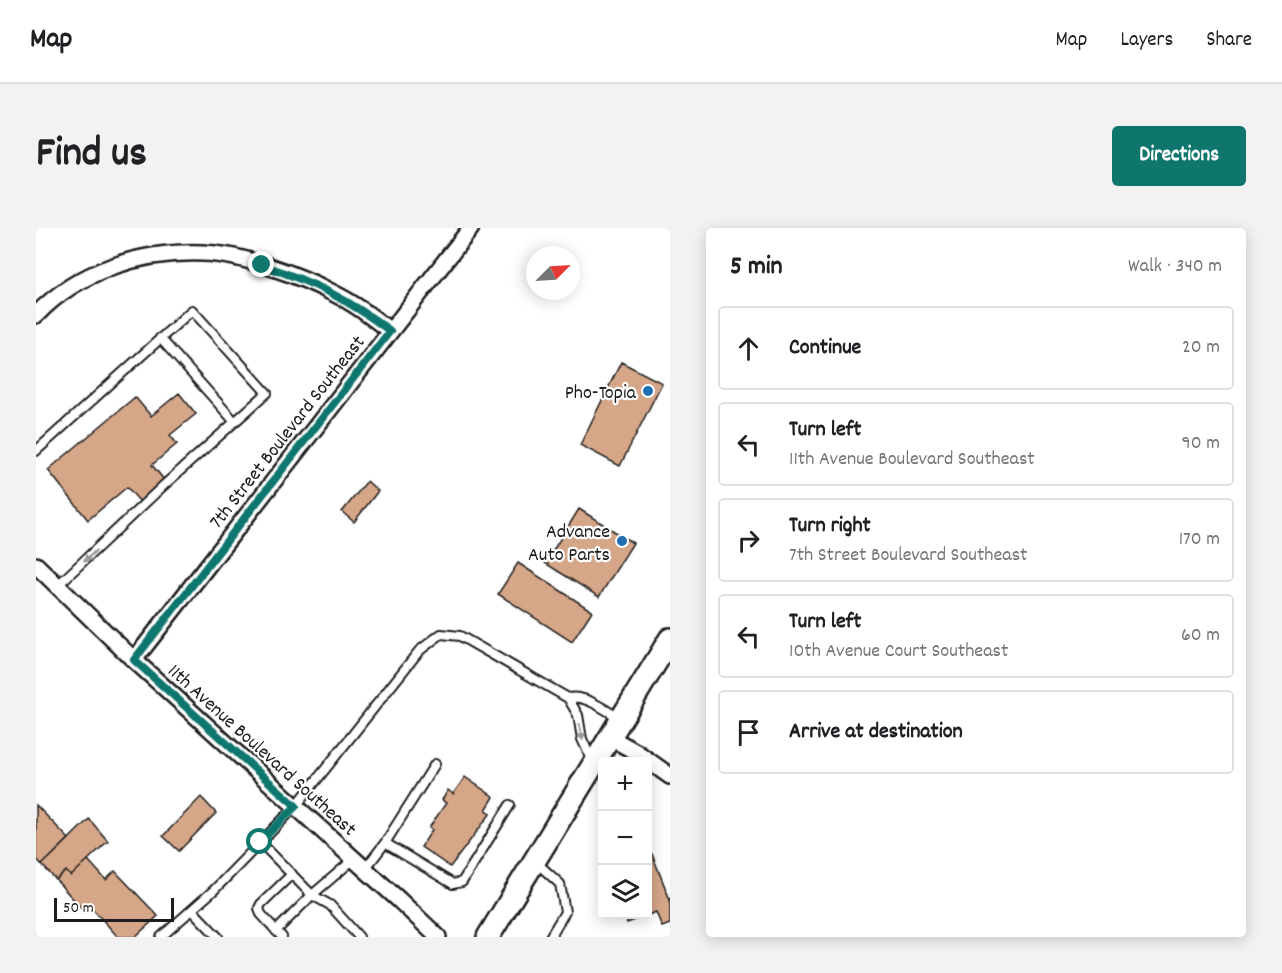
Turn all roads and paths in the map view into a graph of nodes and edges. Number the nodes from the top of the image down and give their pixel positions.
1 (471, 228) edge
2 (36, 315) edge
3 (390, 331) junction
4 (160, 338) junction
5 (235, 422) junction
6 (36, 451) edge
7 (36, 565) edge
8 (57, 586) junction
9 (670, 639) edge
10 (134, 660) junction
11 (568, 698) junction
12 (622, 720) junction
13 (611, 738) junction
14 (435, 764) dead end
15 (594, 766) junction
16 (670, 776) edge
17 (510, 805) dead end
18 (296, 806) junction
19 (260, 842) junction
20 (385, 843) junction
21 (536, 862) junction
22 (359, 864) junction
23 (292, 874) junction
24 (312, 895) junction
25 (192, 910) junction
26 (279, 934) edge
27 (161, 937) edge
28 (218, 937) edge
29 (359, 937) edge
30 (438, 937) edge
31 (488, 937) edge
32 (550, 937) edge

1 - 3 street, 7th Street Boulevard Southeast
2 - 3 street
3 - 10 street, 7th Street Boulevard Southeast
4 - 5 lane
4 - 5 lane
4 - 6 lane
5 -> 8 lane
7 - 8 street, 11th Avenue Boulevard Southeast
8 - 10 street, 11th Avenue Boulevard Southeast
9 - 12 main road
10 - 18 street, 11th Avenue Boulevard Southeast
11 - 12 lane
11 -> 15 lane
11 - 18 lane
12 - 13 main road
13 - 15 main road
13 - 16 street
14 - 20 lane
15 - 21 main road
17 - 20 lane
18 - 19 lane
18 - 22 street, 11th Avenue Boulevard Southeast
19 - 23 lane
19 - 25 lane
20 - 22 lane
21 - 31 main road
21 - 32 lane
22 - 24 lane
22 - 30 street, 11th Avenue Boulevard Southeast
23 - 24 lane
23 - 26 lane
24 - 26 lane
24 - 29 lane
25 - 27 lane
25 - 28 lane

